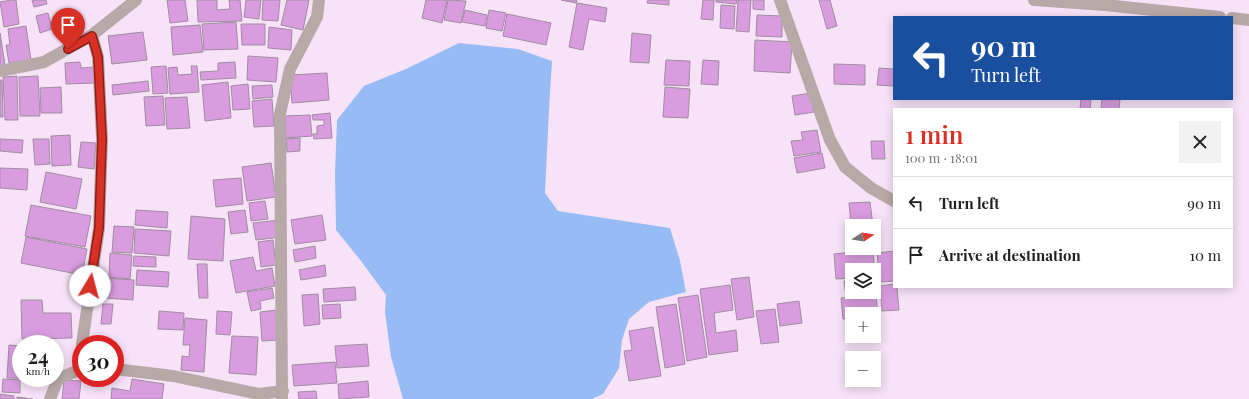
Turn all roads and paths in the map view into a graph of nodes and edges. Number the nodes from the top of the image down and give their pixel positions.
1 (136, 0) edge
2 (319, 0) edge
3 (780, 0) edge
4 (1034, 0) edge
5 (1210, 16) edge
6 (1233, 18) edge
7 (1249, 20) edge
8 (92, 36) junction
9 (0, 71) edge
10 (893, 200) edge
11 (83, 335) edge
12 (124, 370) edge
13 (72, 373) edge
14 (282, 395) edge
15 (50, 399) edge

1 - 8 street
2 - 14 street
3 - 10 street
4 - 5 street
6 - 7 street
8 - 9 street
8 - 11 street
12 - 14 street
13 - 15 street

